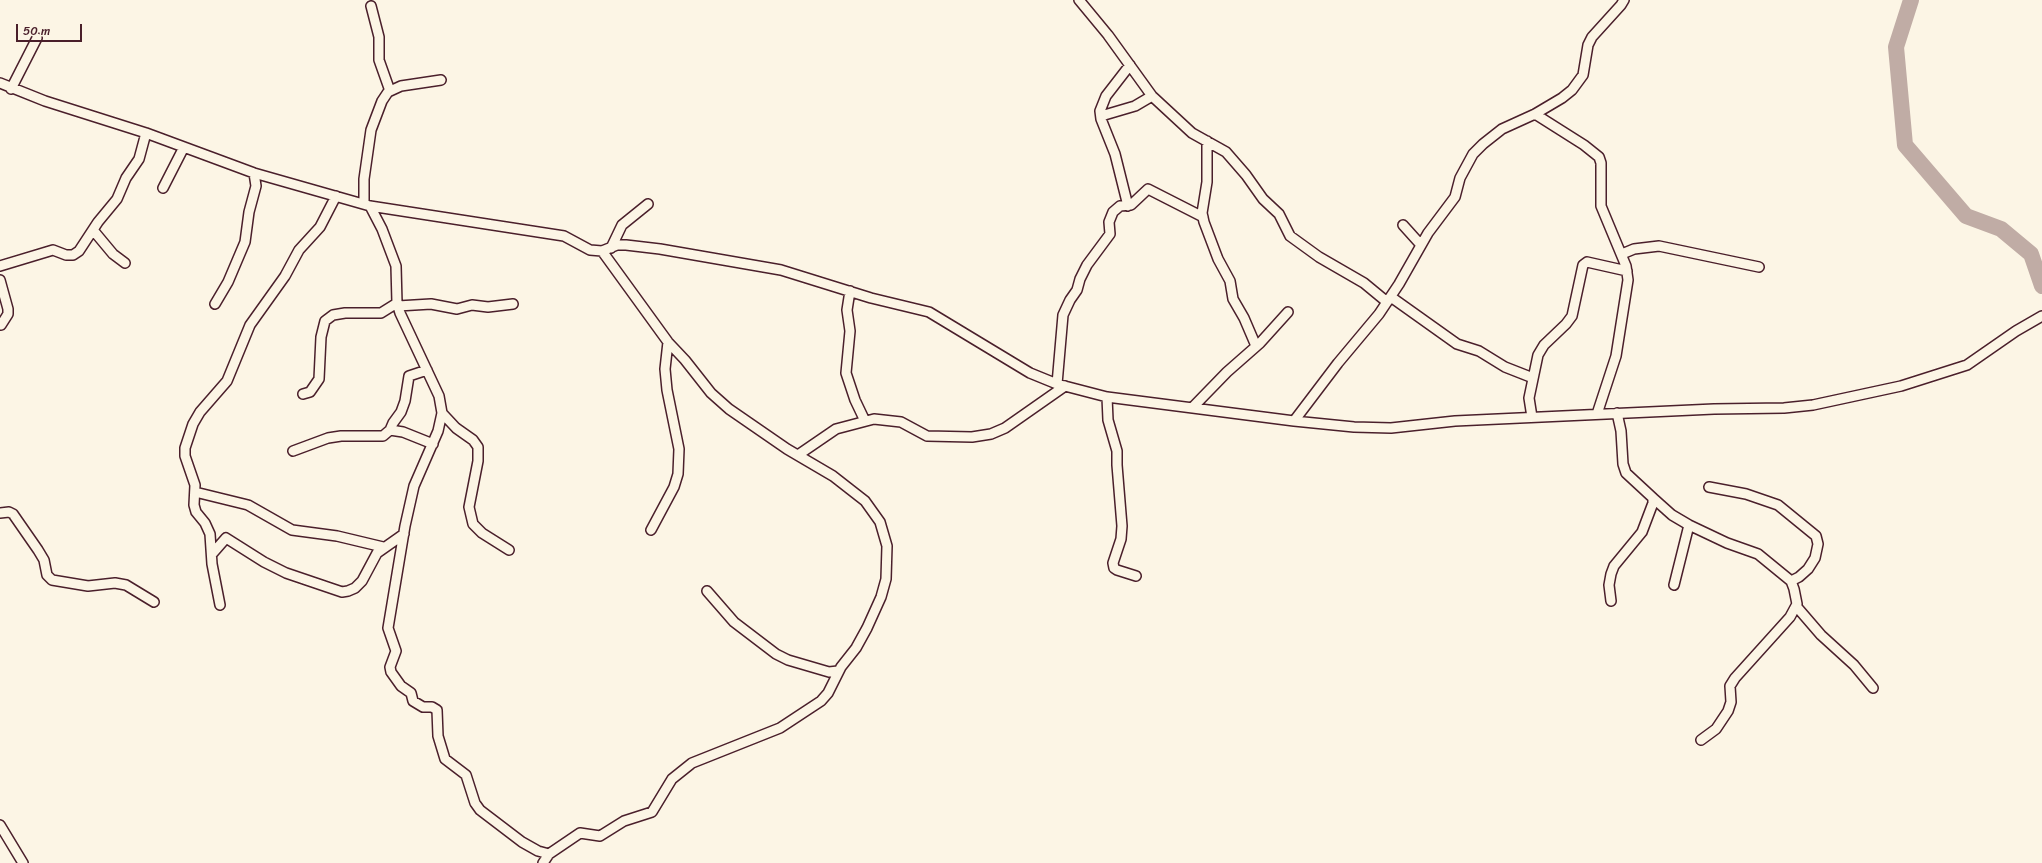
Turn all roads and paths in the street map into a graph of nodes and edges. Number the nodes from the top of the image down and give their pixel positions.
1 (1079, 0) edge
2 (1624, 0) edge
3 (371, 6) dead end
4 (37, 38) dead end
5 (1130, 65) junction
6 (441, 80) dead end
7 (0, 83) edge
8 (12, 89) junction
9 (390, 90) junction
10 (1152, 96) junction
11 (1535, 114) junction
12 (1101, 116) junction
13 (146, 133) junction
14 (1207, 141) junction
15 (184, 147) junction
16 (254, 173) junction
17 (164, 188) dead end
18 (336, 196) junction
19 (648, 204) dead end
20 (367, 205) junction
21 (1128, 206) junction
22 (1203, 217) junction
23 (1403, 225) dead end
24 (93, 230) junction
25 (1421, 245) junction
26 (606, 249) junction
27 (1622, 254) junction
28 (125, 264) dead end
29 (0, 266) edge
30 (1759, 267) dead end
31 (1627, 271) junction
32 (0, 280) edge
33 (850, 292) junction
34 (1389, 299) junction
35 (214, 304) dead end
36 (513, 304) dead end
37 (397, 305) junction
38 (1288, 312) dead end
39 (2042, 316) edge
40 (1, 325) edge
41 (668, 342) junction
42 (1256, 346) junction
43 (427, 370) junction
44 (1533, 378) junction
45 (1061, 385) junction
46 (303, 394) dead end
47 (1107, 397) junction
48 (1193, 407) junction
49 (442, 413) junction
50 (1617, 413) junction
51 (1596, 414) junction
52 (1532, 417) junction
53 (865, 421) junction
54 (1294, 421) junction
55 (390, 430) junction
56 (433, 444) junction
57 (293, 451) dead end
58 (798, 455) junction
59 (1708, 486) dead end
60 (195, 492) junction
61 (1653, 498) junction
62 (0, 512) edge
63 (1689, 525) junction
64 (651, 530) dead end
65 (404, 534) junction
66 (383, 547) junction
67 (509, 550) dead end
68 (212, 554) junction
69 (1136, 576) dead end
70 (1791, 581) junction
71 (1674, 585) dead end
72 (707, 591) dead end
73 (1610, 601) dead end
74 (154, 602) dead end
75 (220, 605) dead end
76 (1796, 606) junction
77 (838, 671) junction
78 (1873, 688) dead end
79 (1701, 740) dead end
80 (0, 825) edge
81 (549, 854) junction
82 (24, 863) edge
83 (543, 863) edge

1 - 5 street
2 - 11 street
3 - 9 street
4 - 8 street
5 - 10 street
5 - 12 street
6 - 9 street
7 - 8 street
8 - 13 street
9 - 20 street
10 - 12 street
10 - 14 street
11 - 25 street
11 - 27 street
12 - 21 street
13 - 15 street
13 - 24 street
14 - 22 street
14 - 34 street
15 - 16 street
15 - 17 street
16 - 18 street
16 - 35 street
18 - 20 street
18 - 60 street
19 - 26 street
20 - 26 street
20 - 37 street
21 - 22 street
21 - 45 street
22 - 42 street
23 - 25 street
24 - 28 street
24 - 29 street
25 - 34 street
26 - 33 street
26 - 41 street
27 - 30 street
27 - 31 street
31 - 44 street
31 - 51 street
32 - 40 street
33 - 45 street
33 - 53 street
34 - 44 street
34 - 54 street
36 - 37 street
37 - 43 street
37 - 46 street
38 - 42 street
39 - 50 street
41 - 58 street
41 - 64 street
42 - 48 street
43 - 49 street
43 - 55 street
44 - 52 street
45 - 47 street
45 - 53 street
47 - 48 street
47 - 69 street
48 - 54 street
49 - 56 street
49 - 67 street
50 - 51 street
50 - 61 street
51 - 52 street
52 - 54 street
53 - 58 street
55 - 56 street
55 - 57 street
56 - 65 street
58 - 77 street
59 - 70 street
60 - 66 street
60 - 68 street
61 - 63 street
61 - 73 street
62 - 74 street
63 - 70 street
63 - 71 street
65 - 66 street
65 - 81 street
66 - 68 street
68 - 75 street
70 - 76 street
72 - 77 street
76 - 78 street
76 - 79 street
77 - 81 street
80 - 82 street
81 - 83 street

